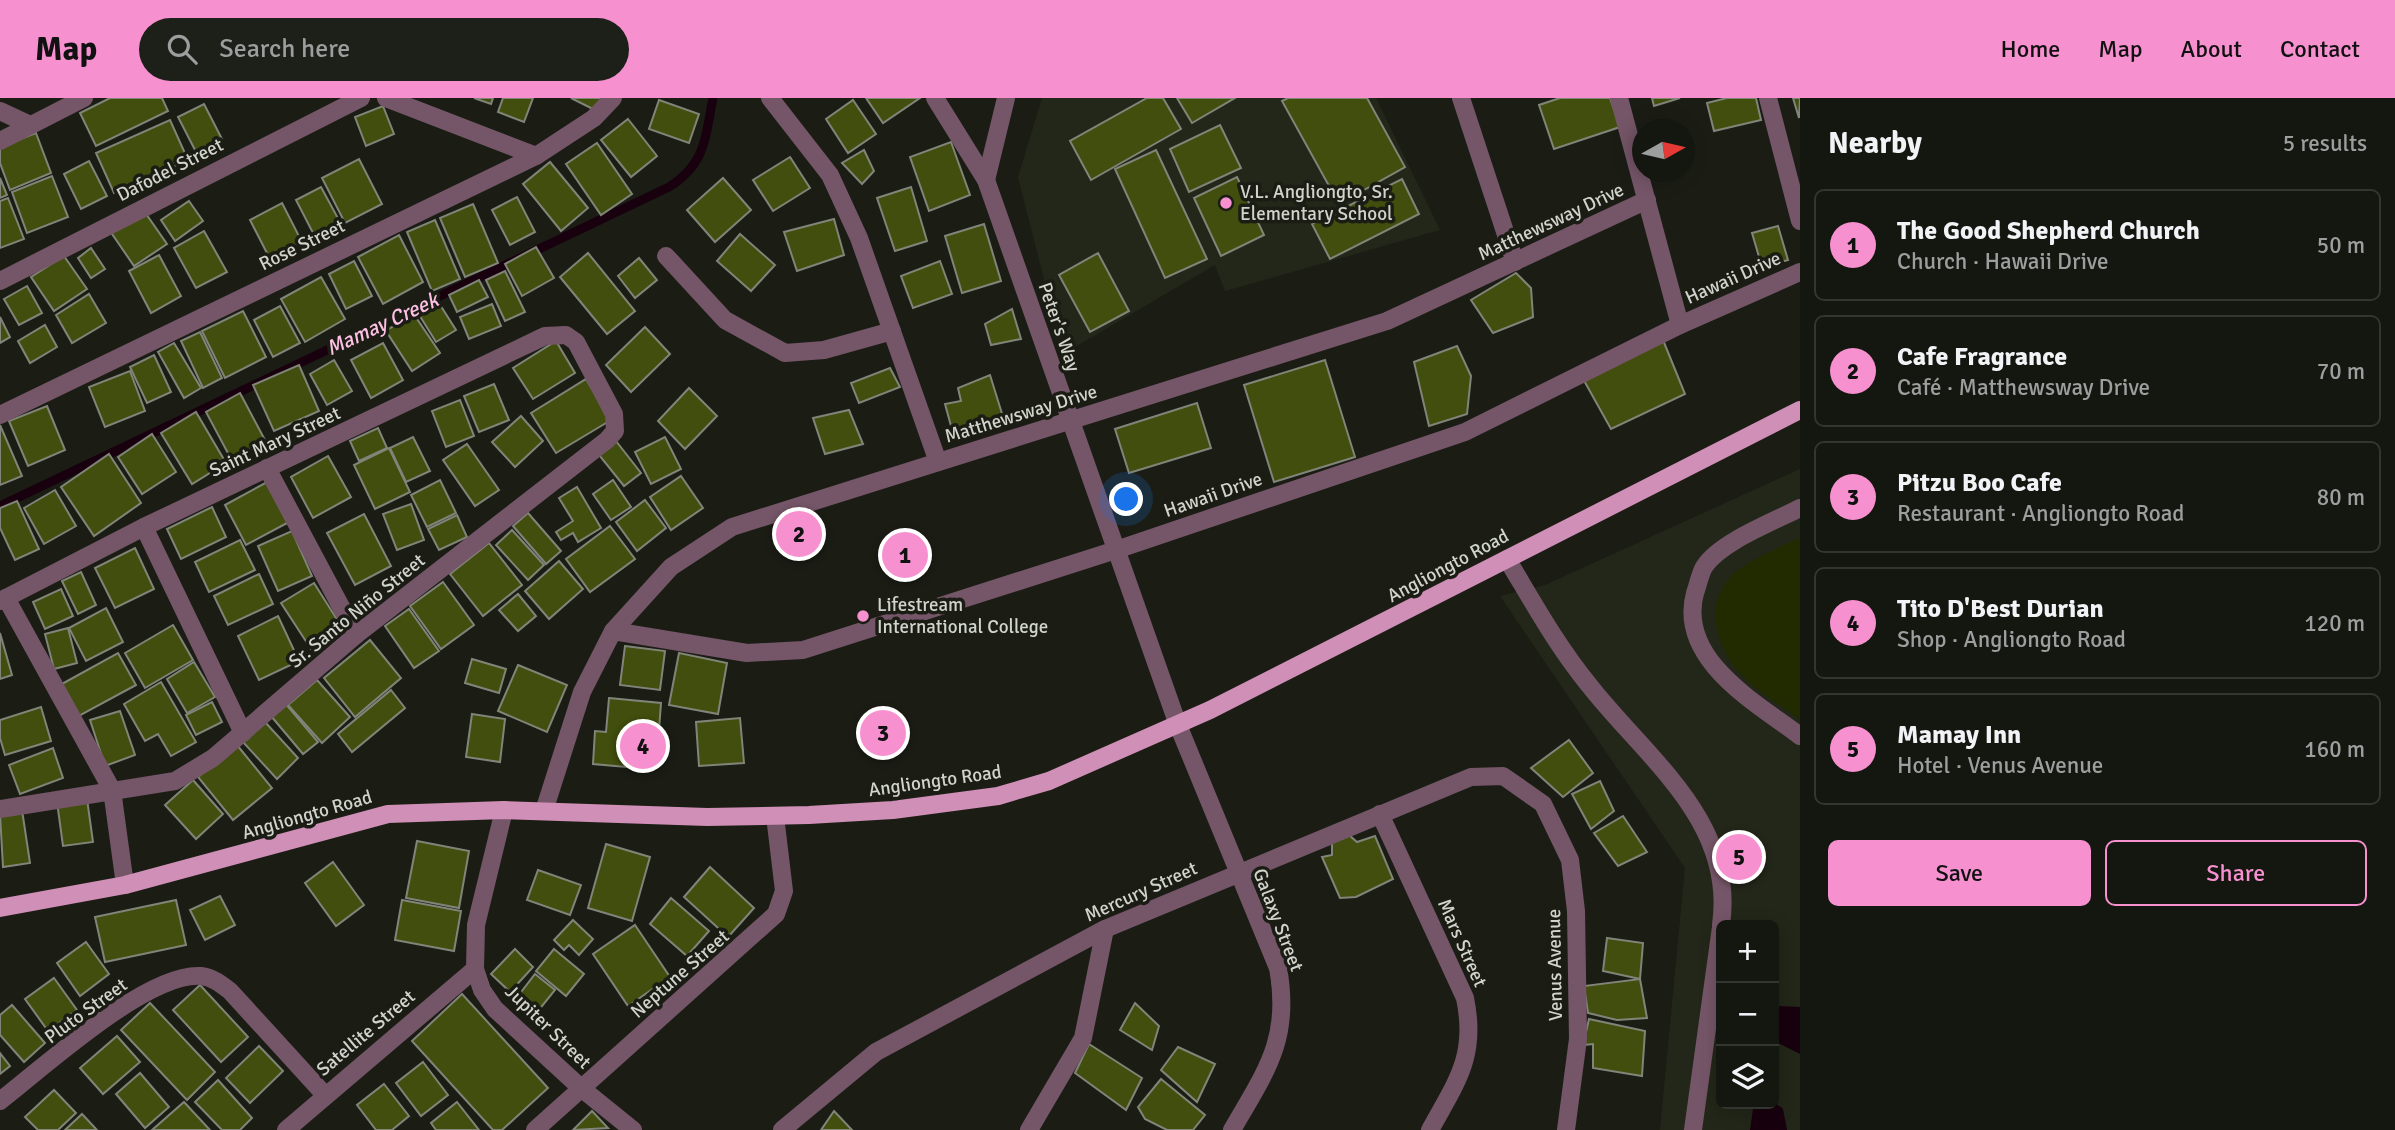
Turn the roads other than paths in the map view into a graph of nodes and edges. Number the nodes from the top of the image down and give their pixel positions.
1 (84, 98) edge
2 (360, 98) edge
3 (386, 98) edge
4 (613, 98) edge
5 (770, 98) edge
6 (935, 98) edge
7 (1006, 98) edge
8 (1461, 98) edge
9 (1619, 98) edge
10 (1768, 98) edge
11 (0, 111) edge
12 (30, 125) junction
13 (0, 141) edge
14 (536, 156) junction
15 (986, 180) junction
16 (1647, 200) junction
17 (1799, 214) edge
18 (666, 256) dead end
19 (1515, 262) junction
20 (1800, 272) edge
21 (0, 281) edge
22 (1681, 325) junction
23 (892, 331) junction
24 (566, 335) joint
25 (1800, 410) edge
26 (0, 415) edge
27 (1070, 420) junction
28 (938, 462) junction
29 (268, 468) junction
30 (1800, 508) edge
31 (144, 527) junction
32 (1116, 550) junction
33 (1507, 559) junction
34 (3, 600) edge
35 (612, 631) junction
36 (356, 635) junction
37 (1178, 725) junction
38 (243, 733) junction
39 (1800, 736) edge
40 (112, 790) junction
41 (1543, 804) joint
42 (0, 809) edge
43 (504, 810) junction
44 (544, 811) junction
45 (1380, 814) junction
46 (775, 816) junction
47 (1237, 874) junction
48 (125, 885) junction
49 (0, 908) edge
50 (1721, 920) edge
51 (1105, 929) junction
52 (1716, 962) edge
53 (475, 969) junction
54 (582, 1088) junction
55 (325, 1095) junction
56 (0, 1101) edge
57 (286, 1130) edge
58 (535, 1130) edge
59 (633, 1130) edge
60 (782, 1130) edge
61 (1029, 1130) edge
62 (1232, 1130) edge
63 (1430, 1130) edge
64 (1566, 1130) edge
65 (1693, 1130) edge

1 - 12 street
2 - 21 street, Dafodel Street
3 - 14 street
4 - 14 street, Rose Street
5 - 23 street
6 - 15 street, Peter's Way
7 - 15 street
8 - 19 street
9 - 16 street
10 - 17 street
11 - 12 street
12 - 13 street
14 - 26 street, Rose Street
15 - 27 street, Peter's Way
16 - 19 street, Matthewsway Drive
16 - 22 street
18 - 23 street
19 - 27 street, Matthewsway Drive
20 - 22 street, Hawaii Drive
22 - 32 street, Hawaii Drive
23 - 28 street
24 - 29 street, Saint Mary Street
24 - 36 street, Sr. Santo Niño Street
25 - 33 main road, Angliongto Road
27 - 28 street, Matthewsway Drive
27 - 32 street, Peter's Way
28 - 35 street, Matthewsway Drive
29 - 31 street, Saint Mary Street
29 - 36 street
30 - 39 street
31 - 34 street, Saint Mary Street
31 - 38 street
32 - 35 street, Hawaii Drive
32 - 37 street, Peter's Way
33 - 37 main road, Angliongto Road
33 - 50 street
34 - 40 street, Saint Mary Street
35 - 44 street, Matthewsway Drive
36 - 38 street, Sr. Santo Niño Street
37 - 46 main road, Angliongto Road
37 - 47 street, Galaxy Street
38 - 40 street, Sr. Santo Niño Street
40 - 42 street, Sr. Santo Niño Street
40 - 48 street, Saint Mary Street
41 - 45 street, Mercury Street
41 - 64 street, Venus Avenue
43 - 44 main road, Angliongto Road
43 - 48 main road, Angliongto Road
43 - 53 street, Jupiter Street
44 - 46 main road, Angliongto Road
45 - 47 street, Mercury Street
45 - 63 street, Mars Street
46 - 54 street, Neptune Street
47 - 51 street, Mercury Street
47 - 62 street, Galaxy Street
48 - 49 main road, Angliongto Road
51 - 60 street, Mercury Street
51 - 61 street
52 - 65 street
53 - 54 street, Jupiter Street
53 - 55 street, Satellite Street
54 - 58 street, Neptune Street
54 - 59 street, Jupiter Street
55 - 56 street, Pluto Street
55 - 57 street, Satellite Street

